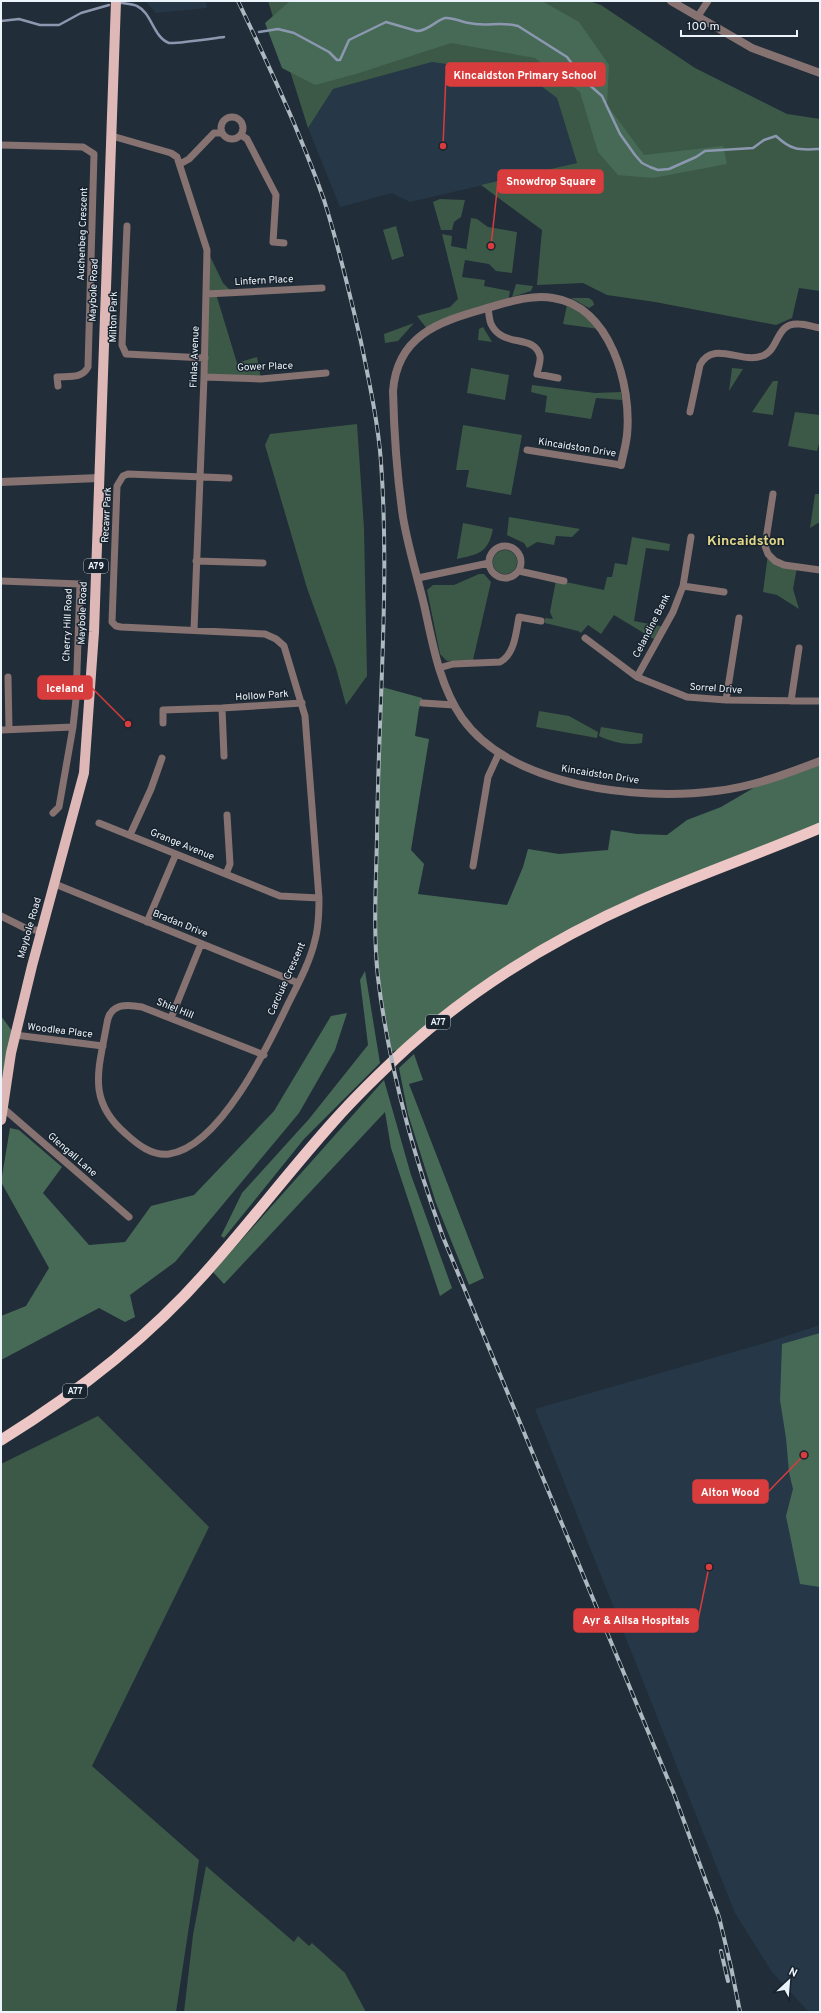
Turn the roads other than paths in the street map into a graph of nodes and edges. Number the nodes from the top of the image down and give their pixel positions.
1 (116, 1) edge
2 (671, 1) edge
3 (708, 1) edge
4 (698, 16) junction
5 (820, 73) edge
6 (221, 133) junction
7 (240, 135) junction
8 (112, 136) junction
9 (1, 145) edge
10 (180, 164) junction
11 (127, 226) dead end
12 (284, 243) dead end
13 (322, 288) dead end
14 (206, 294) junction
15 (488, 308) junction
16 (820, 328) edge
17 (205, 358) junction
18 (326, 373) dead end
19 (204, 377) junction
20 (558, 378) dead end
21 (58, 386) dead end
22 (690, 412) dead end
23 (527, 450) dead end
24 (621, 465) joint
25 (200, 476) junction
26 (99, 478) junction
27 (230, 478) dead end
28 (1, 482) edge
29 (773, 494) dead end
30 (691, 536) dead end
31 (196, 561) junction
32 (263, 563) dead end
33 (489, 564) junction
34 (817, 570) edge
35 (519, 571) junction
36 (418, 578) junction
37 (1, 581) edge
38 (564, 581) dead end
39 (683, 586) junction
40 (724, 592) dead end
41 (739, 618) dead end
42 (541, 621) dead end
43 (194, 630) junction
44 (585, 638) dead end
45 (799, 648) dead end
46 (440, 668) junction
47 (8, 677) dead end
48 (637, 677) junction
49 (726, 700) junction
50 (791, 701) junction
51 (820, 701) edge
52 (302, 703) junction
53 (423, 704) dead end
54 (454, 705) junction
55 (222, 708) junction
56 (163, 723) dead end
57 (73, 726) junction
58 (9, 729) junction
59 (1, 730) edge
60 (499, 753) junction
61 (224, 756) dead end
62 (162, 758) dead end
63 (820, 761) edge
64 (53, 813) dead end
65 (227, 815) dead end
66 (99, 823) dead end
67 (820, 828) edge
68 (130, 835) junction
69 (176, 854) junction
70 (472, 866) dead end
71 (226, 874) junction
72 (55, 884) junction
73 (319, 898) junction
74 (1, 916) edge
75 (147, 922) junction
76 (40, 931) junction
77 (201, 944) junction
78 (298, 983) junction
79 (171, 1018) junction
80 (15, 1035) junction
81 (103, 1046) junction
82 (264, 1055) junction
83 (2, 1108) junction
84 (1, 1120) edge
85 (129, 1217) dead end
86 (1, 1440) edge

1 - 8 main road, Maybole Road / A79
2 - 4 street
3 - 4 street
4 - 5 street
6 - 7 street
6 - 7 street
6 - 10 street
7 - 12 street
8 - 10 street
8 - 26 main road, Maybole Road / A79
9 - 21 street, Auchenbeg Crescent
10 - 14 street, Finlas Avenue
11 - 17 street, Milton Park
13 - 14 street, Linfern Place
14 - 17 street, Finlas Avenue
15 - 20 street
15 - 24 street, Kincaidston Drive
15 - 36 street, Kincaidston Drive
16 - 22 street
17 - 19 street, Finlas Avenue
18 - 19 street, Gower Place
19 - 25 street, Finlas Avenue
23 - 24 street, Kincaidston Drive
25 - 27 street
25 - 31 street, Finlas Avenue
25 - 43 street, Recawr Park
26 - 28 street
26 - 72 main road, Maybole Road / A79
29 - 34 street
30 - 39 street, Celandine Bank
31 - 32 street
31 - 43 street, Finlas Avenue
33 - 35 street
33 - 35 street
33 - 36 street
35 - 38 street
36 - 46 street, Kincaidston Drive
37 - 57 street, Cherry Hill Road
39 - 40 street
39 - 48 street, Celandine Bank
41 - 49 street
42 - 46 street
43 - 52 street, Carcluie Crescent
44 - 48 street, Sorrel Drive
45 - 50 street
46 - 54 street, Kincaidston Drive
47 - 58 street
48 - 49 street, Sorrel Drive
49 - 50 street, Sorrel Drive
50 - 51 street, Sorrel Drive
52 - 55 street, Hollow Park
52 - 73 street, Carcluie Crescent
53 - 54 street
54 - 60 street, Kincaidston Drive
55 - 56 street, Hollow Park
55 - 61 street, Hollow Park
57 - 58 street
57 - 64 street, Cherry Hill Road
58 - 59 street
60 - 63 street, Kincaidston Drive
60 - 70 street
62 - 68 street
65 - 71 street, Grange Avenue
66 - 68 street, Grange Avenue
67 - 86 highway, A77
68 - 69 street, Grange Avenue
69 - 71 street, Grange Avenue
69 - 75 street
71 - 73 street, Grange Avenue
72 - 75 street, Bradan Drive
72 - 76 main road, Maybole Road / A79
73 - 78 street, Carcluie Crescent
74 - 76 street
75 - 77 street, Bradan Drive
76 - 80 main road, Maybole Road / A79
77 - 78 street, Bradan Drive
77 - 79 street
78 - 82 street, Carcluie Crescent
79 - 81 street, Shiel Hill
79 - 82 street, Shiel Hill
80 - 81 street, Woodlea Place
80 - 83 main road, Maybole Road / A79
81 - 82 street, Carcluie Crescent
83 - 84 main road, Maybole Road / A79
83 - 85 street, Glengall Lane

